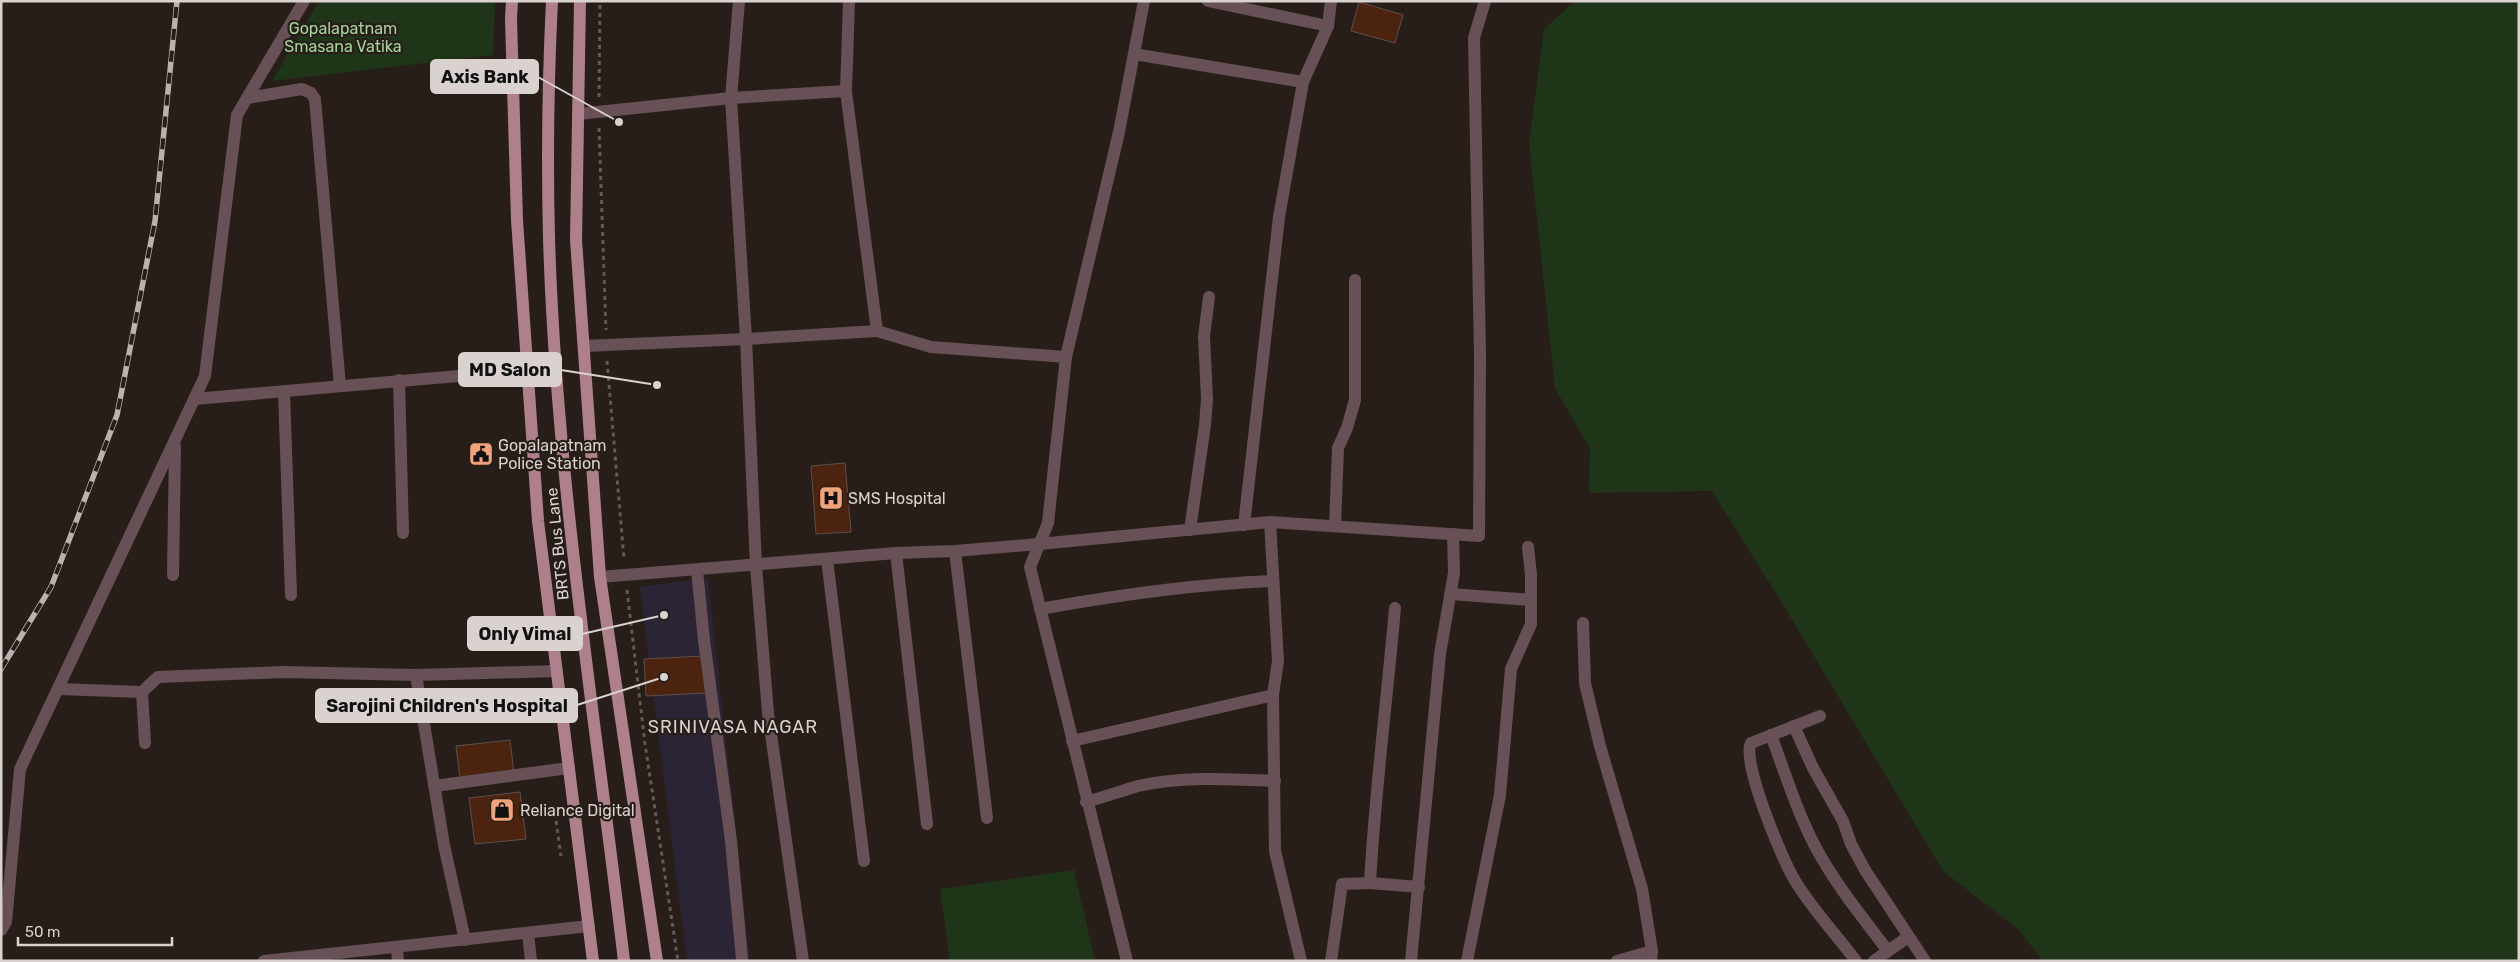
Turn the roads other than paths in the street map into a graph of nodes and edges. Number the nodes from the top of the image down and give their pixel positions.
1 (304, 1) edge
2 (512, 1) edge
3 (552, 1) edge
4 (580, 1) edge
5 (738, 1) edge
6 (848, 1) edge
7 (1144, 1) edge
8 (1208, 1) edge
9 (1331, 1) edge
10 (1485, 1) edge
11 (1328, 26) junction
12 (1134, 54) junction
13 (1303, 82) junction
14 (846, 91) junction
15 (247, 98) junction
16 (731, 98) junction
17 (578, 114) junction
18 (1355, 280) dead end
19 (1210, 297) dead end
20 (876, 331) junction
21 (746, 339) junction
22 (584, 346) junction
23 (1066, 357) junction
24 (528, 370) junction
25 (398, 380) junction
26 (340, 386) junction
27 (284, 391) junction
28 (194, 399) junction
29 (175, 441) junction
30 (1270, 522) junction
31 (1244, 525) junction
32 (1335, 526) junction
33 (1190, 530) junction
34 (403, 534) dead end
35 (1453, 534) junction
36 (1039, 544) junction
37 (1528, 547) dead end
38 (955, 551) junction
39 (896, 553) junction
40 (827, 559) junction
41 (756, 566) junction
42 (697, 570) junction
43 (173, 575) dead end
44 (600, 577) junction
45 (1273, 581) junction
46 (1450, 594) junction
47 (291, 595) dead end
48 (1531, 600) junction
49 (1395, 608) dead end
50 (1040, 609) junction
51 (1582, 623) dead end
52 (557, 671) junction
53 (416, 675) junction
54 (58, 689) junction
55 (142, 692) junction
56 (1273, 695) junction
57 (1820, 716) dead end
58 (1794, 726) junction
59 (1771, 735) junction
60 (1072, 741) junction
61 (145, 743) dead end
62 (569, 768) junction
63 (1275, 781) junction
64 (434, 786) junction
65 (1086, 802) junction
66 (987, 818) dead end
67 (927, 824) dead end
68 (864, 861) dead end
69 (1370, 883) junction
70 (1419, 887) junction
71 (589, 926) junction
72 (1, 930) edge
73 (528, 933) junction
74 (1908, 937) junction
75 (465, 940) junction
76 (1888, 952) junction
77 (398, 954) edge
78 (1652, 956) edge
79 (742, 959) dead end
80 (264, 961) edge
81 (531, 961) edge
82 (593, 961) edge
83 (624, 961) edge
84 (658, 961) edge
85 (803, 961) edge
86 (1127, 961) edge
87 (1301, 961) edge
88 (1331, 961) edge
89 (1411, 961) edge
90 (1467, 961) edge
91 (1617, 961) edge
92 (1856, 961) edge
93 (1874, 961) edge
94 (1925, 961) edge

1 - 15 street
2 - 24 main road
3 - 83 main road, BRTS Bus Lane
4 - 17 main road
5 - 16 street
6 - 14 street
7 - 12 street
8 - 11 street
9 - 11 street
10 - 35 street
11 - 13 street
12 - 13 street
12 - 23 street
13 - 31 street
14 - 16 street
14 - 20 street
15 - 26 street
15 - 28 street
16 - 17 street
16 - 21 street
17 - 22 main road
18 - 32 street
19 - 33 street
20 - 21 street
20 - 23 street
21 - 22 street
21 - 41 street
22 - 44 main road
23 - 36 street
24 - 25 street
24 - 52 main road
25 - 26 street
25 - 34 street
26 - 27 street
27 - 28 street
27 - 47 street
28 - 29 street
29 - 43 street
29 - 54 street
30 - 31 street
30 - 32 street
30 - 45 street
31 - 33 street
32 - 35 street
33 - 36 street
35 - 46 street
36 - 38 street
36 - 50 street
37 - 48 street
38 - 39 street
38 - 66 street
39 - 40 street
39 - 67 street
40 - 41 street
40 - 68 street
41 - 42 street
41 - 85 street
42 - 44 street
42 - 79 street
44 - 84 main road
45 - 50 street
45 - 56 street
46 - 48 street
46 - 70 street
48 - 90 street
49 - 69 street
50 - 60 street
51 - 78 street
52 - 53 street
52 - 62 main road
53 - 55 street
53 - 64 street
54 - 55 street
54 - 72 street
55 - 61 street
56 - 60 street
56 - 63 street
57 - 58 street
58 - 59 street
58 - 74 street
59 - 76 street
59 - 92 street
60 - 65 street
62 - 64 street
62 - 71 main road
63 - 65 street
63 - 87 street
64 - 75 street
65 - 86 street
69 - 70 street
69 - 88 street
70 - 89 street
71 - 73 street
71 - 82 main road
73 - 75 street
73 - 81 street
74 - 76 street
74 - 94 street
75 - 77 street
76 - 93 street
77 - 80 street
78 - 91 street

